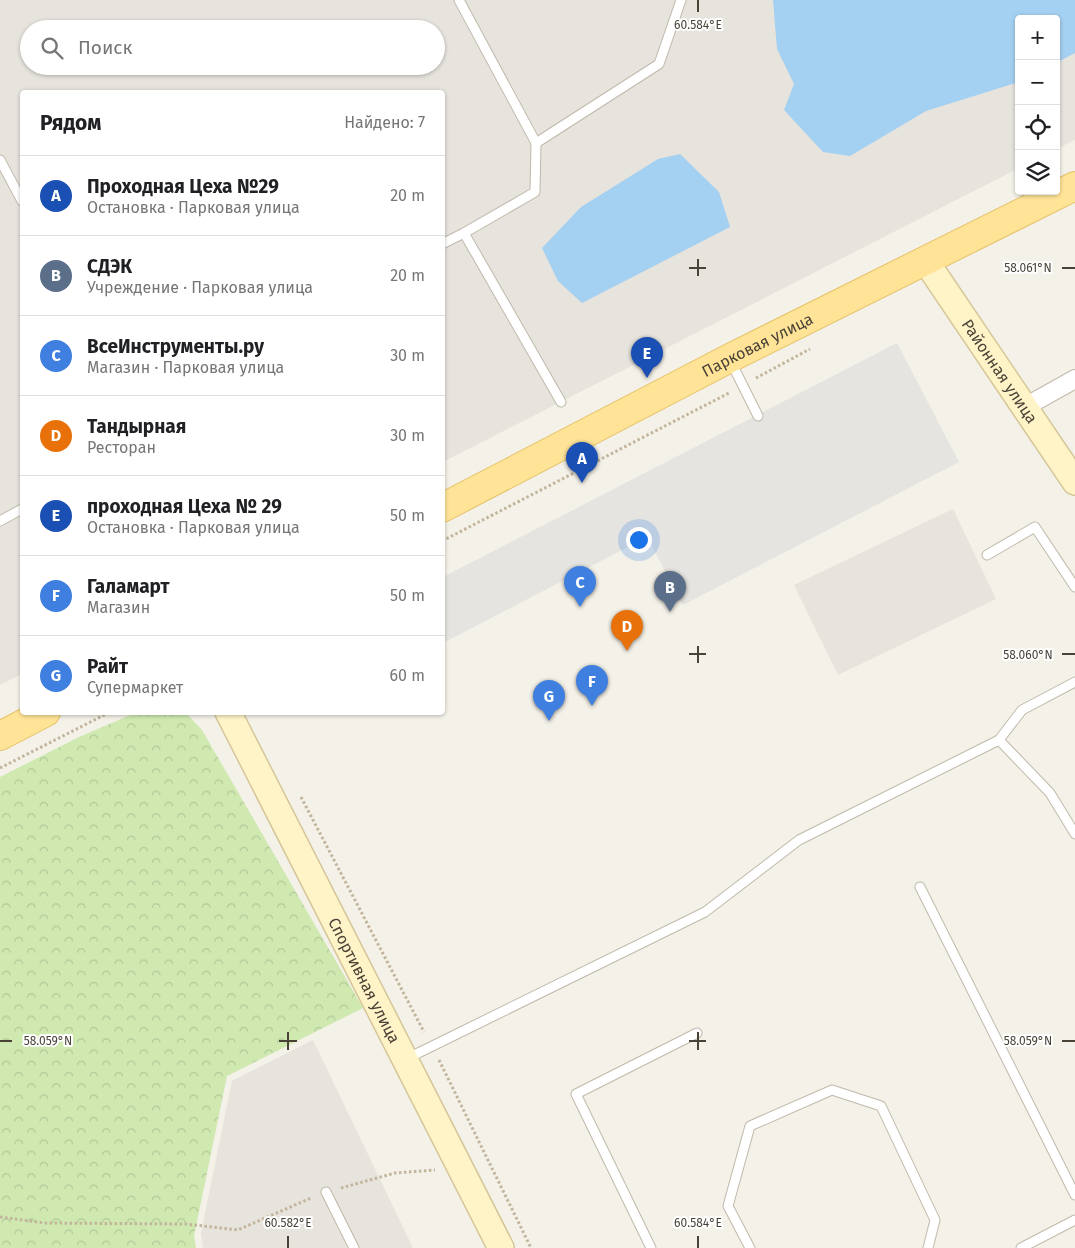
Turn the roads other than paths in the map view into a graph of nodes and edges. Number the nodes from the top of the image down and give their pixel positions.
1 (459, 0) edge
2 (681, 0) edge
3 (536, 143) junction
4 (0, 160) edge
5 (1075, 186) edge
6 (20, 197) edge
7 (464, 233) junction
8 (445, 242) edge
9 (925, 260) junction
10 (730, 358) junction
11 (1075, 379) edge
12 (561, 402) dead end
13 (1025, 406) junction
14 (758, 416) dead end
15 (1075, 482) edge
16 (445, 506) edge
17 (20, 510) edge
18 (0, 521) edge
19 (987, 555) dead end
20 (1075, 587) edge
21 (1075, 682) edge
22 (40, 715) edge
23 (230, 715) edge
24 (0, 736) edge
25 (999, 740) junction
26 (1075, 834) edge
27 (920, 887) dead end
28 (697, 1033) dead end
29 (406, 1059) junction
30 (326, 1192) road end
31 (1075, 1196) edge
32 (1075, 1220) edge
33 (354, 1248) edge
34 (501, 1248) edge
35 (651, 1248) edge
36 (750, 1248) edge
37 (928, 1248) edge
38 (1020, 1248) edge

1 - 3 lane
2 - 3 lane
3 - 7 lane
4 - 6 lane
5 - 9 main road, Парковая улица
7 - 8 lane
7 - 12 lane
9 - 10 main road, Парковая улица
9 - 13 street, Районная улица
10 - 14 lane
10 - 16 main road, Парковая улица
11 - 13 street
13 - 15 street, Районная улица
17 - 18 lane
19 - 20 lane
21 - 25 lane
22 - 24 main road
23 - 29 street, Спортивная улица
25 - 26 lane
25 - 29 lane
27 - 31 lane
28 - 35 lane
29 - 34 street, Спортивная улица
30 - 33 lane
32 - 38 lane
36 - 37 lane

